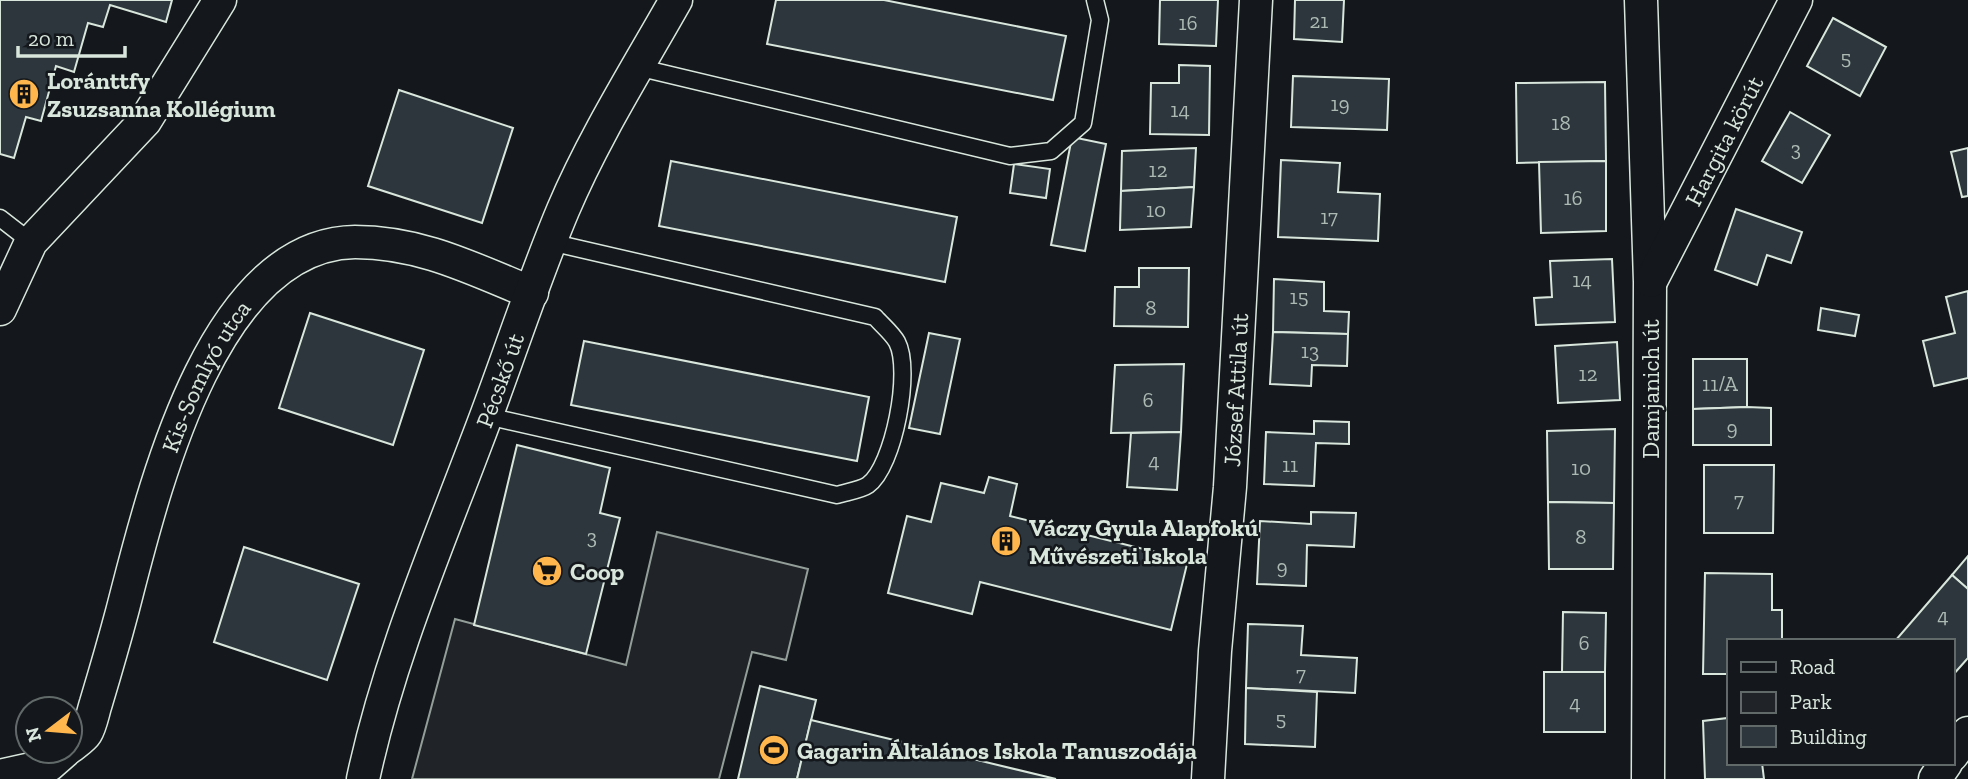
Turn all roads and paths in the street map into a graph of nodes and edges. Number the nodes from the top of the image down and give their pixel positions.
1 (220, 0) edge
2 (676, 0) edge
3 (1095, 0) edge
4 (1256, 0) edge
5 (1641, 0) edge
6 (1796, 0) edge
7 (637, 66) junction
8 (0, 218) edge
9 (31, 242) junction
10 (550, 242) junction
11 (1650, 282) junction
12 (531, 293) junction
13 (0, 309) edge
14 (486, 416) junction
15 (1968, 733) edge
16 (84, 735) edge
17 (1954, 752) edge
18 (49, 765) edge
19 (0, 776) edge
20 (363, 779) edge
21 (1208, 779) edge
22 (1648, 779) edge

1 - 9 street
2 - 7 street, Pécskő út
3 - 7 lane
4 - 21 street, József Attila út
5 - 11 street, Damjanich út
6 - 11 street, Hargita körút
7 - 10 street, Pécskő út
8 - 9 lane
9 - 13 street
10 - 12 street, Pécskő út
10 - 14 lane
11 - 22 street, Damjanich út
12 - 14 street, Pécskő út
12 - 16 street, Kis-Somlyó utca
14 - 20 street, Pécskő út
15 - 17 street
18 - 19 street

